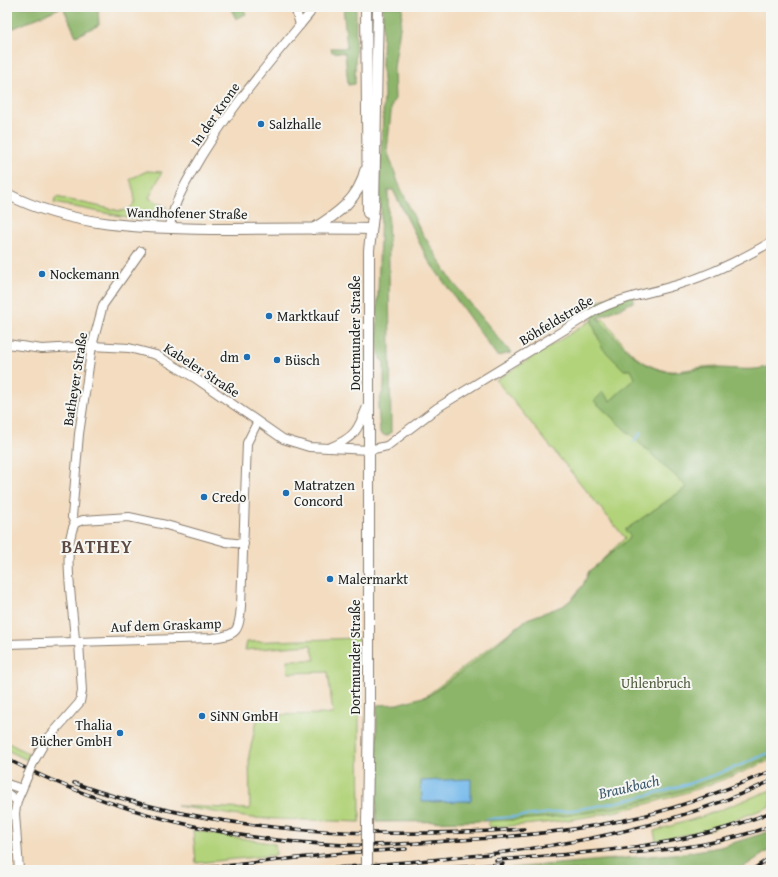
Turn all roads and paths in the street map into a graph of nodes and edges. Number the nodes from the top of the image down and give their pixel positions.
1 (295, 7) edge
2 (366, 7) edge
3 (378, 7) edge
4 (310, 13) dead end
5 (300, 25) junction
6 (367, 161) junction
7 (7, 194) edge
8 (170, 228) junction
9 (370, 228) junction
10 (313, 229) junction
11 (771, 242) edge
12 (140, 251) dead end
13 (7, 344) edge
14 (92, 346) junction
15 (368, 404) junction
16 (257, 422) junction
17 (326, 450) junction
18 (369, 450) junction
19 (75, 523) junction
20 (244, 544) junction
21 (77, 642) junction
22 (7, 644) edge
23 (7, 784) edge
24 (22, 789) junction
25 (7, 793) edge
26 (17, 801) junction
27 (19, 870) edge
28 (367, 870) edge

1 - 5 street
2 - 6 main road, Dortmunder Straße
3 - 9 main road, Dortmunder Straße
4 - 5 street, In der Krone
5 - 8 street, In der Krone
6 - 9 main road, Dortmunder Straße
6 - 10 main road
7 - 8 main road, Wandhofener Straße
8 - 10 main road, Wandhofener Straße
9 - 10 main road, Wandhofener Straße
9 - 15 main road, Dortmunder Straße
11 - 18 street, Böhfeldstraße
12 - 14 street, Batheyer Straße
13 - 14 street, Kabeler Straße
14 - 16 street, Kabeler Straße
14 - 19 street, Batheyer Straße
15 - 17 street
15 - 18 main road, Dortmunder Straße
16 - 17 street, Kabeler Straße
16 - 20 street, Auf dem Graskamp
17 - 18 street, Kabeler Straße
18 - 28 main road, Dortmunder Straße, bridge
19 - 20 street
19 - 21 street, Batheyer Straße
20 - 21 street, Auf dem Graskamp
21 - 22 street, Auf dem Graskamp
21 - 24 street, Batheyer Straße, bridge
23 - 24 street
24 - 26 street, Batheyer Straße
25 - 26 street
26 - 27 street, Batheyer Straße

